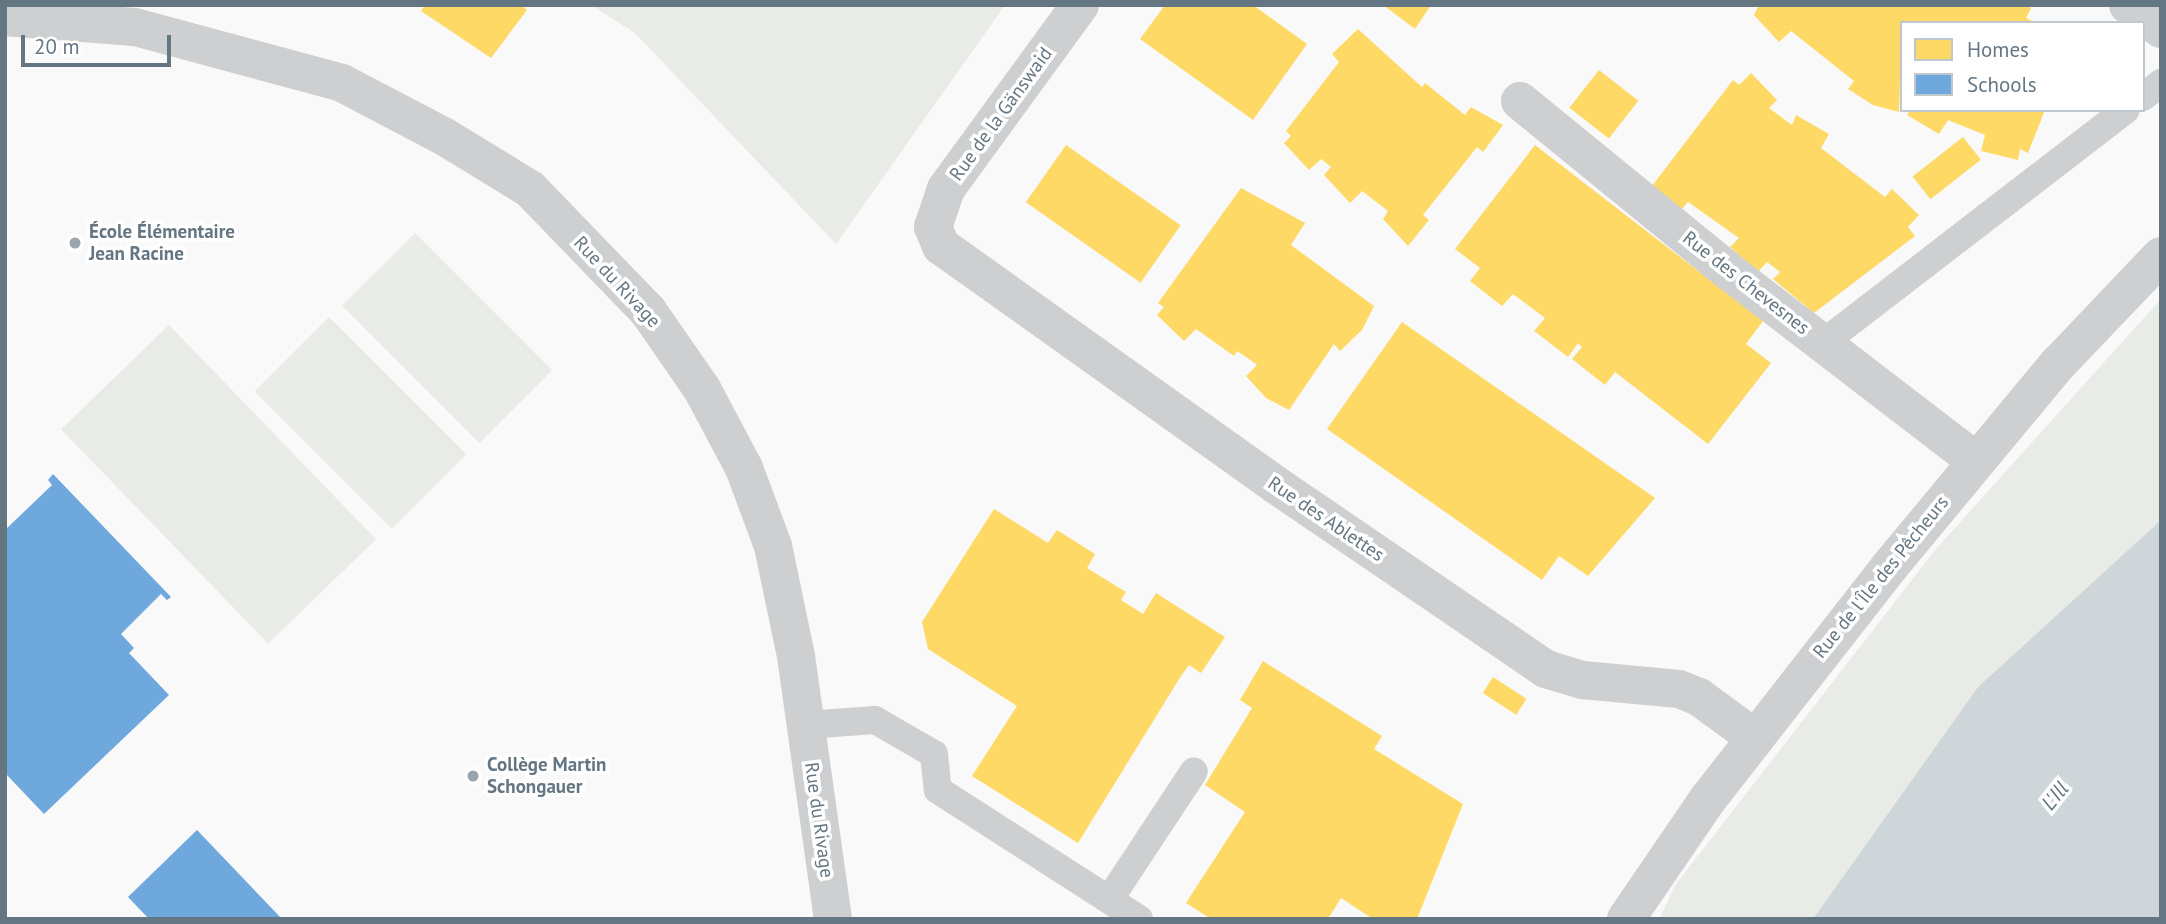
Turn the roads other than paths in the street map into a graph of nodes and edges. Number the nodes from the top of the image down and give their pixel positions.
1 (1080, 5) edge
2 (2128, 5) edge
3 (5, 17) edge
4 (2161, 29) edge
5 (2161, 83) edge
6 (2145, 95) edge
7 (1520, 101) dead end
8 (2123, 112) edge
9 (933, 227) joint
10 (2161, 256) edge
11 (1823, 343) junction
12 (1975, 460) junction
13 (806, 725) junction
14 (1755, 738) junction
15 (1194, 771) dead end
16 (1109, 900) junction
17 (833, 919) edge
18 (1139, 919) edge
19 (1626, 919) edge

1 - 9 street, Rue de la Gänswaid
2 - 4 street
3 - 13 street, Rue du Rivage
5 - 6 lane
7 - 11 street, Rue des Chevesnes
8 - 11 lane
9 - 14 street, Rue des Ablettes
10 - 12 street, Rue de l'Île des Pêcheurs
11 - 12 street, Rue des Chevesnes
12 - 14 street, Rue de l'Île des Pêcheurs
13 - 16 lane
13 - 17 street, Rue du Rivage
14 - 19 street, Rue de l'Île des Pêcheurs
15 - 16 lane
16 - 18 lane

